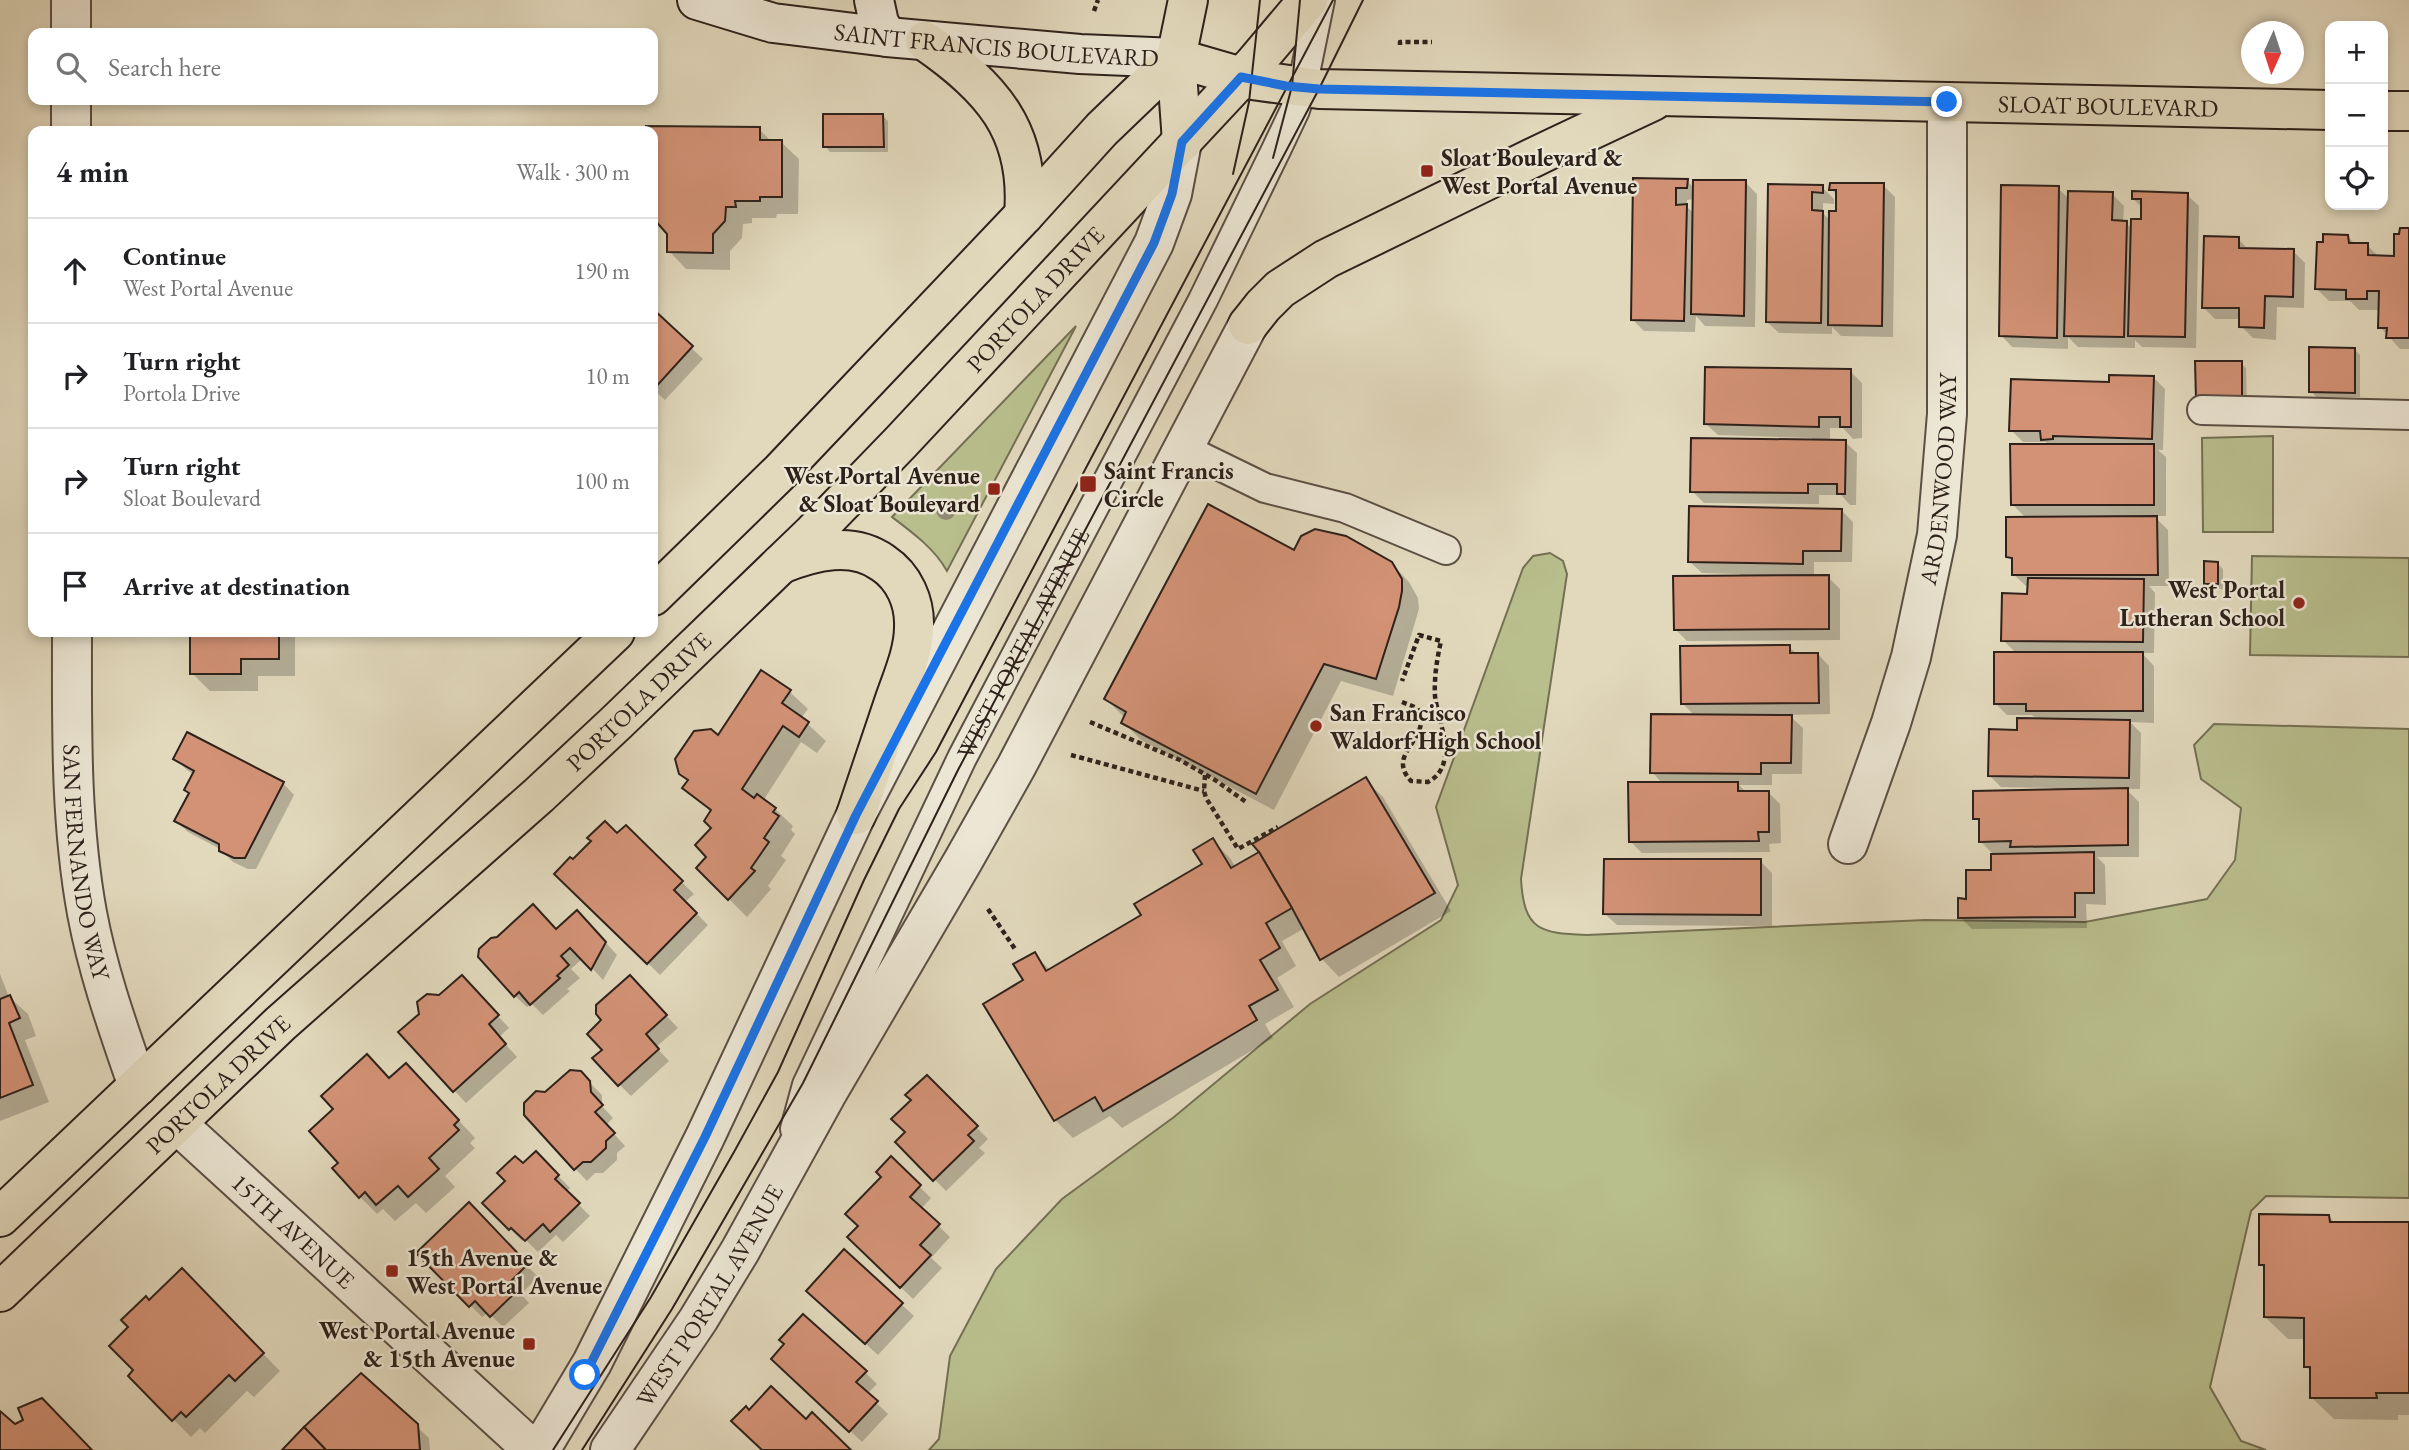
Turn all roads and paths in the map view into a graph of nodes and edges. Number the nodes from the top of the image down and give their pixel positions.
1 (71, 0) edge
2 (697, 0) edge
3 (874, 0) edge
4 (1188, 0) edge
5 (1308, 0) edge
6 (1321, 0) edge
7 (71, 28) edge
8 (887, 37) junction
9 (925, 41) junction
10 (1176, 58) junction
11 (1241, 77) junction
12 (1302, 88) junction
13 (1665, 96) junction
14 (1947, 102) junction
15 (71, 105) edge
16 (2325, 110) edge
17 (2388, 110) edge
18 (2409, 111) edge
19 (71, 126) edge
20 (1182, 142) junction
21 (1024, 215) junction
22 (1248, 325) joint
23 (2202, 410) dead end
24 (2409, 415) edge
25 (1183, 447) junction
26 (1446, 550) dead end
27 (779, 565) junction
28 (658, 591) edge
29 (72, 637) edge
30 (610, 637) edge
31 (1402, 681) dead end
32 (1402, 702) dead end
33 (1087, 720) dead end
34 (1070, 755) dead end
35 (1205, 775) junction
36 (1204, 791) junction
37 (1246, 802) dead end
38 (856, 815) junction
39 (1278, 827) dead end
40 (1848, 844) dead end
41 (989, 910) dead end
42 (1015, 949) dead end
43 (138, 1086) junction
44 (177, 1124) junction
45 (782, 1175) junction
46 (0, 1217) edge
47 (0, 1292) edge
48 (533, 1450) edge
49 (540, 1450) edge
50 (610, 1450) edge

1 - 7 street
2 - 8 street, SAINT FRANCIS BOULEVARD
3 - 8 street
4 - 10 main road
5 - 11 main road, PORTOLA DRIVE
6 - 12 lane, WEST PORTAL AVENUE
8 - 9 street, SAINT FRANCIS BOULEVARD
9 - 10 street, SAINT FRANCIS BOULEVARD
9 - 21 main road
10 - 11 main road, SLOAT BOULEVARD
10 - 20 main road
10 - 21 main road
11 - 12 main road, SLOAT BOULEVARD
11 - 20 main road, PORTOLA DRIVE
12 - 13 main road, SLOAT BOULEVARD
12 - 45 lane, WEST PORTAL AVENUE
13 - 14 main road, SLOAT BOULEVARD
13 - 22 main road
14 - 16 main road, SLOAT BOULEVARD
14 - 40 street, ARDENWOOD WAY
15 - 19 street
17 - 18 main road
20 - 27 main road, PORTOLA DRIVE
20 - 38 street
21 - 28 main road
22 - 25 street, WEST PORTAL AVENUE
23 - 24 lane
25 - 26 lane
25 - 45 street, WEST PORTAL AVENUE
27 - 38 main road
27 - 44 main road, PORTOLA DRIVE
29 - 43 street, SAN FERNANDO WAY
30 - 43 main road
31 - 32 path
33 - 35 path
34 - 36 path
35 - 36 path
35 - 37 path
36 - 39 path
38 - 49 street
41 - 42 path
43 - 46 main road
44 - 47 main road, PORTOLA DRIVE
44 - 48 street, 15TH AVENUE
45 - 50 street, WEST PORTAL AVENUE

